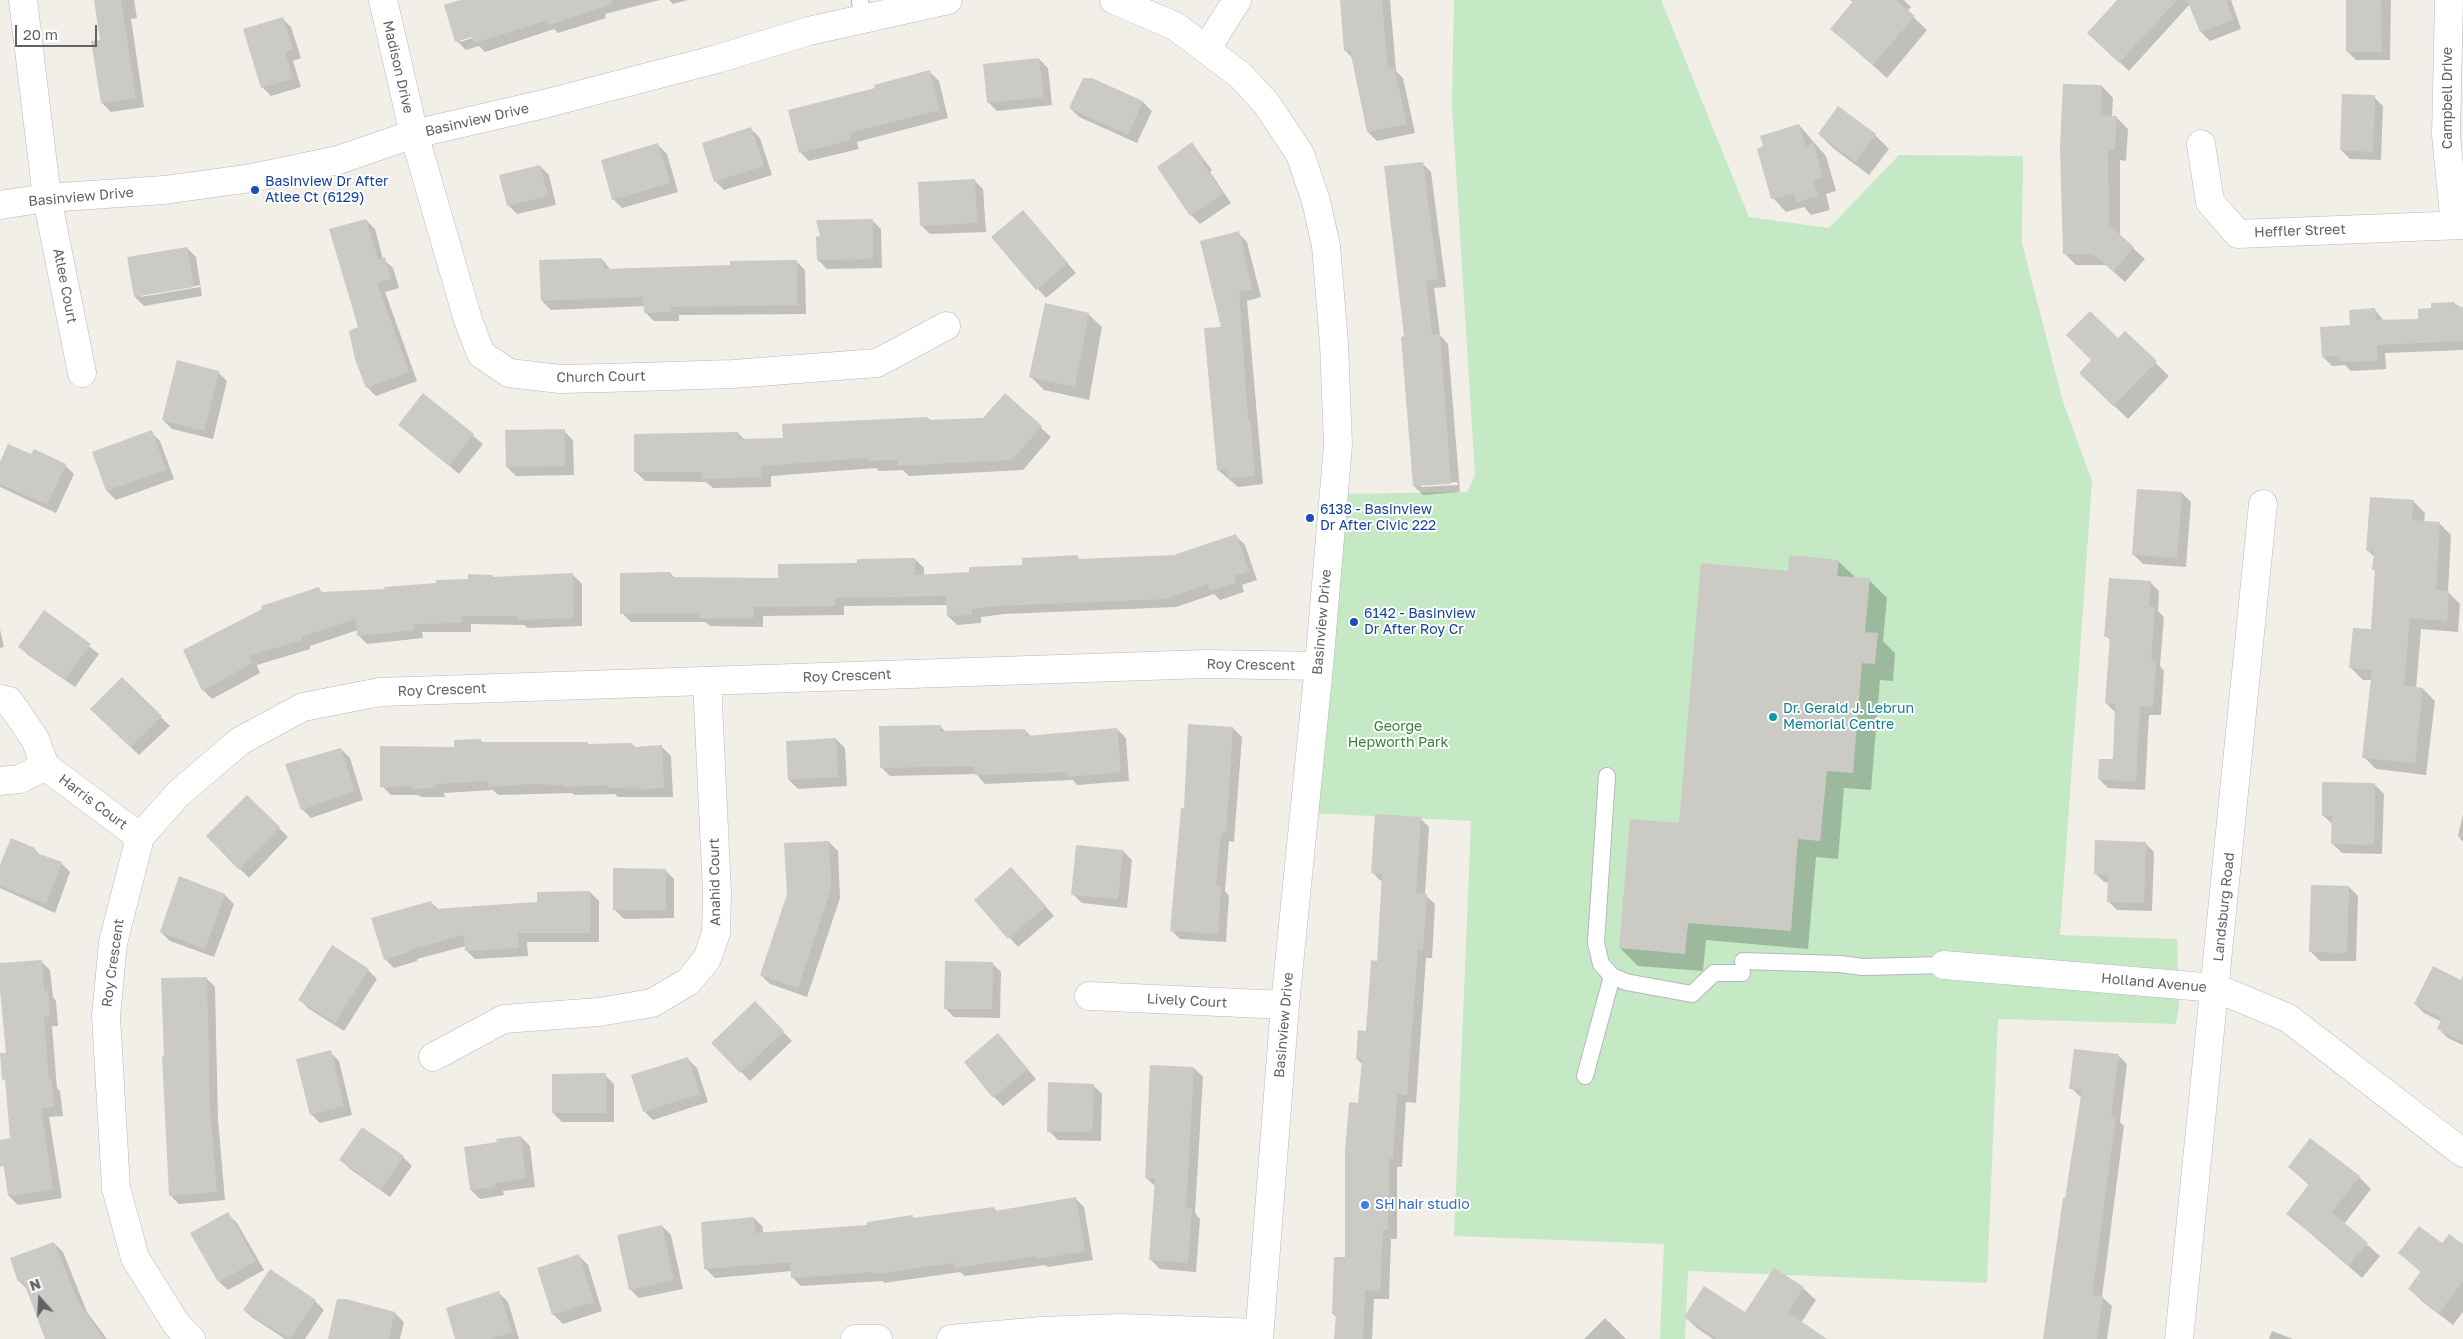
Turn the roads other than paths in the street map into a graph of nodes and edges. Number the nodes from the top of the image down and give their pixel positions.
1 (23, 0) edge
2 (383, 0) edge
3 (948, 0) edge
4 (1114, 0) edge
5 (1237, 0) edge
6 (2449, 0) edge
7 (861, 9) edge
8 (1207, 48) junction
9 (414, 134) junction
10 (2201, 144) dead end
11 (47, 198) junction
12 (0, 205) edge
13 (2459, 225) edge
14 (946, 326) dead end
15 (82, 373) dead end
16 (2263, 504) dead end
17 (1319, 666) junction
18 (707, 681) junction
19 (0, 699) edge
20 (45, 766) junction
21 (1607, 776) dead end
22 (0, 781) edge
23 (140, 837) junction
24 (1944, 966) joint
25 (1612, 976) junction
26 (2216, 988) junction
27 (1089, 996) dead end
28 (1285, 1005) junction
29 (432, 1057) dead end
30 (1586, 1076) dead end
31 (2463, 1153) edge
32 (1259, 1336) edge
33 (191, 1339) edge
34 (855, 1339) edge
35 (878, 1339) edge
36 (951, 1339) edge
37 (2179, 1339) edge

1 - 11 street, Atlee Court
2 - 9 street, Madison Drive
3 - 7 street, Basinview Drive
4 - 8 street, Basinview Drive
5 - 8 street
6 - 13 street, Campbell Drive
7 - 9 street, Basinview Drive
8 - 17 street, Basinview Drive
9 - 11 street, Basinview Drive
9 - 14 street, Church Court
10 - 13 street, Heffler Street
11 - 12 street, Basinview Drive
11 - 15 street, Atlee Court
16 - 26 street, Landsburg Road
17 - 18 street, Roy Crescent
17 - 28 street, Basinview Drive
18 - 23 street, Roy Crescent
18 - 29 street, Anahid Court
19 - 20 street, Harris Court
20 - 22 street, Harris Court
20 - 23 street, Harris Court
21 - 25 lane
23 - 33 street, Roy Crescent
24 - 25 lane
24 - 26 street, Holland Avenue
25 - 30 lane
26 - 31 street, Holland Avenue
26 - 37 street, Landsburg Road
27 - 28 street, Lively Court
28 - 32 street, Basinview Drive
32 - 36 street
34 - 35 street

